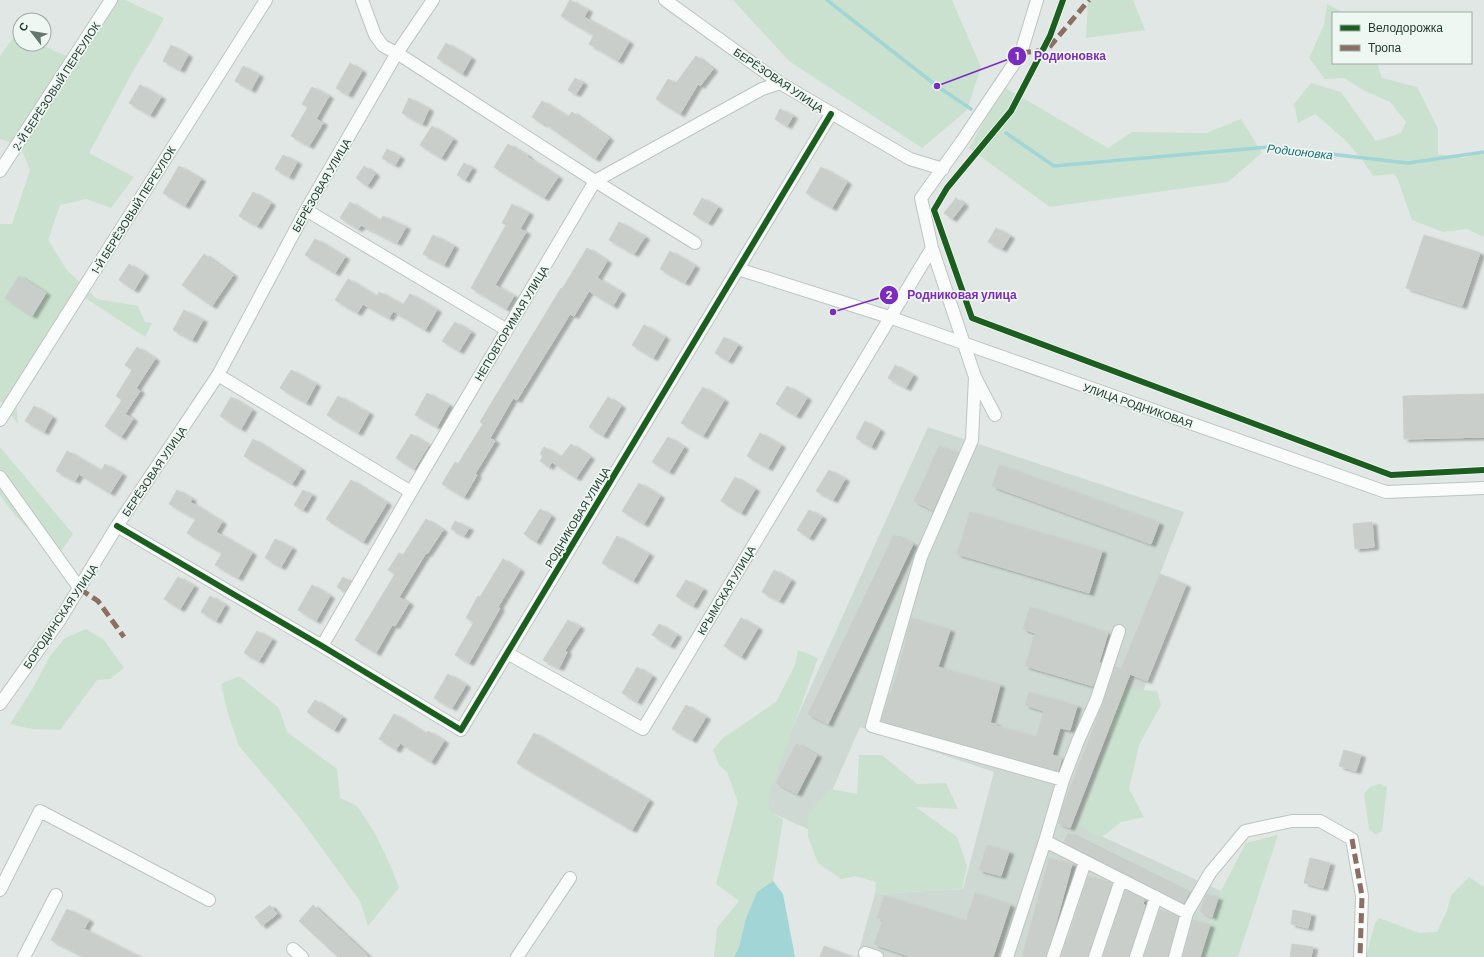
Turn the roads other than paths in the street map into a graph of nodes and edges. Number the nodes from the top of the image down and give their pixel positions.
1 (111, 0) edge
2 (266, 0) edge
3 (362, 0) edge
4 (433, 0) edge
5 (665, 0) edge
6 (1037, 0) edge
7 (397, 53) junction
8 (780, 83) junction
9 (831, 114) junction
10 (943, 169) junction
11 (0, 171) edge
12 (595, 181) junction
13 (306, 210) junction
14 (695, 244) dead end
15 (932, 248) junction
16 (738, 269) junction
17 (890, 317) junction
18 (507, 330) junction
19 (964, 343) junction
20 (218, 375) junction
21 (975, 377) junction
22 (995, 415) dead end
23 (0, 420) edge
24 (0, 477) edge
25 (1484, 488) edge
26 (411, 492) junction
27 (117, 526) junction
28 (80, 589) junction
29 (1119, 631) dead end
30 (322, 646) junction
31 (507, 653) junction
32 (0, 704) edge
33 (1063, 780) junction
34 (1045, 841) junction
35 (1085, 862) junction
36 (570, 878) dead end
37 (1121, 880) junction
38 (0, 890) edge
39 (56, 895) dead end
40 (1156, 897) junction
41 (209, 900) dead end
42 (1187, 913) junction
43 (293, 949) dead end
44 (865, 953) dead end
45 (24, 957) edge
46 (302, 957) edge
47 (517, 957) edge
48 (877, 957) edge
49 (1007, 957) edge
50 (1053, 957) edge
51 (1095, 957) edge
52 (1136, 957) edge
53 (1175, 957) edge
54 (1360, 957) edge

1 - 11 street, 2-Й БЕРЁЗОВЫЙ ПЕРЕУЛОК
2 - 23 street, 1-Й БЕРЁЗОВЫЙ ПЕРЕУЛОК
3 - 7 street
4 - 7 street, БЕРЁЗОВАЯ УЛИЦА
5 - 8 street, БЕРЁЗОВАЯ УЛИЦА
6 - 10 street
7 - 12 street
7 - 13 street, БЕРЁЗОВАЯ УЛИЦА
8 - 9 street, БЕРЁЗОВАЯ УЛИЦА
8 - 12 street
9 - 10 street, БЕРЁЗОВАЯ УЛИЦА
9 - 16 street, РОДНИКОВАЯ УЛИЦА
10 - 15 street
12 - 14 street
12 - 18 street, НЕПОВТОРИМАЯ УЛИЦА
13 - 18 street
13 - 20 street, БЕРЁЗОВАЯ УЛИЦА
15 - 17 street
15 - 19 street
16 - 17 street, УЛИЦА РОДНИКОВАЯ
16 - 31 street, РОДНИКОВАЯ УЛИЦА
17 - 19 street, УЛИЦА РОДНИКОВАЯ
17 - 31 street, КРЫМСКАЯ УЛИЦА
18 - 26 street, НЕПОВТОРИМАЯ УЛИЦА
19 - 21 street
19 - 25 street, УЛИЦА РОДНИКОВАЯ
20 - 26 street
20 - 27 street, БЕРЁЗОВАЯ УЛИЦА
21 - 22 street
21 - 33 street
24 - 28 street
26 - 30 street, НЕПОВТОРИМАЯ УЛИЦА
27 - 28 street, БОРОДИНСКАЯ УЛИЦА
27 - 30 street
28 - 32 street, БОРОДИНСКАЯ УЛИЦА
29 - 33 street
30 - 31 street, РОДНИКОВАЯ УЛИЦА
33 - 34 street
34 - 35 street
34 - 49 street
35 - 37 street
35 - 50 street
36 - 47 street
37 - 40 street
37 - 51 street
38 - 41 street
39 - 45 street
40 - 42 street
40 - 52 street
42 - 53 street
42 - 54 street
43 - 46 street
44 - 48 street

